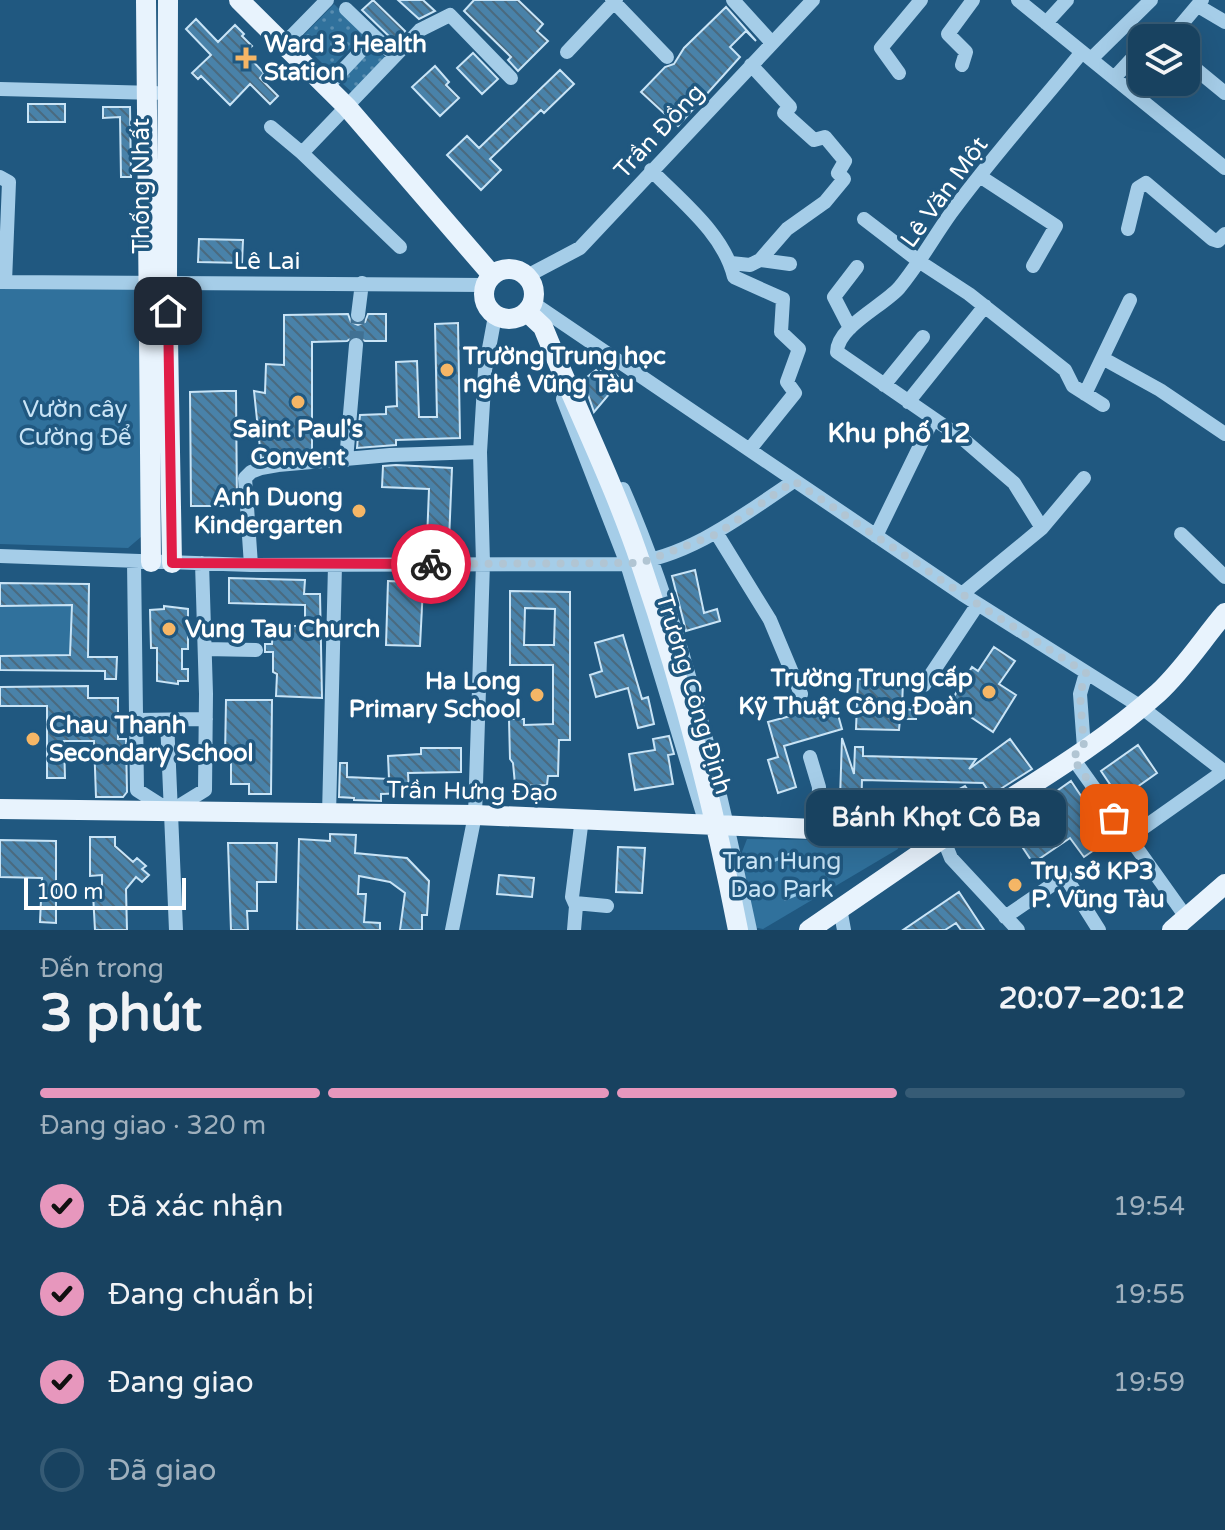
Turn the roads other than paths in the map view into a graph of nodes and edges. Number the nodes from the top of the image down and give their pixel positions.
1 (146, 0) edge
2 (168, 0) edge
3 (239, 0) edge
4 (327, 0) edge
5 (733, 0) edge
6 (813, 0) edge
7 (921, 0) edge
8 (973, 0) edge
9 (1018, 0) edge
10 (1067, 0) edge
11 (1151, 0) edge
12 (614, 1) edge
13 (1200, 3) edge
14 (346, 9) dead end
15 (1225, 22) edge
16 (1046, 23) junction
17 (1182, 24) edge
18 (374, 37) junction
19 (772, 43) junction
20 (284, 44) junction
21 (567, 52) dead end
22 (1087, 55) junction
23 (395, 56) junction
24 (667, 57) dead end
25 (1128, 63) edge
26 (751, 65) junction
27 (962, 65) dead end
28 (1200, 72) edge
29 (899, 73) dead end
30 (511, 78) dead end
31 (1114, 78) junction
32 (327, 87) junction
33 (0, 89) edge
34 (156, 93) junction
35 (1225, 93) edge
36 (347, 107) junction
37 (271, 127) dead end
38 (302, 153) junction
39 (1225, 168) edge
40 (651, 170) junction
41 (0, 177) edge
42 (981, 177) junction
43 (864, 219) dead end
44 (1128, 229) dead end
45 (1225, 234) edge
46 (400, 247) dead end
47 (760, 260) junction
48 (920, 262) junction
49 (731, 263) junction
50 (790, 264) dead end
51 (1033, 266) dead end
52 (857, 267) dead end
53 (527, 276) junction
54 (489, 280) junction
55 (158, 281) junction
56 (2, 282) edge
57 (362, 283) junction
58 (1130, 300) dead end
59 (985, 306) junction
60 (530, 308) junction
61 (358, 315) tunnel mouth
62 (495, 316) junction
63 (850, 328) junction
64 (923, 337) dead end
65 (356, 345) tunnel mouth
66 (1104, 359) junction
67 (884, 385) junction
68 (1085, 394) junction
69 (908, 402) junction
70 (1103, 405) dead end
71 (933, 419) junction
72 (1225, 434) edge
73 (750, 449) junction
74 (480, 452) junction
75 (346, 460) junction
76 (1084, 478) dead end
77 (794, 481) junction
78 (1042, 528) junction
79 (717, 534) junction
80 (1181, 534) dead end
81 (876, 536) junction
82 (0, 556) edge
83 (152, 562) junction
84 (640, 562) junction
85 (202, 563) junction
86 (483, 563) junction
87 (251, 565) junction
88 (335, 565) junction
89 (1225, 577) edge
90 (962, 594) junction
91 (978, 604) junction
92 (1225, 613) edge
93 (205, 649) junction
94 (256, 650) dead end
95 (1086, 673) junction
96 (924, 685) dead end
97 (801, 694) dead end
98 (1141, 707) junction
99 (206, 719) junction
100 (135, 720) junction
101 (167, 720) junction
102 (1078, 753) junction
103 (810, 757) dead end
104 (1225, 771) edge
105 (0, 809) edge
106 (170, 811) junction
107 (329, 815) junction
108 (475, 815) junction
109 (582, 818) junction
110 (717, 825) junction
111 (818, 829) junction
112 (943, 838) junction
113 (1129, 838) junction
114 (1225, 884) edge
115 (575, 903) junction
116 (607, 906) dead end
117 (840, 908) junction
118 (1005, 917) junction
119 (1179, 924) edge
120 (176, 930) edge
121 (453, 930) edge
122 (574, 930) edge
123 (728, 930) edge
124 (738, 930) edge
125 (750, 930) edge
126 (809, 930) edge
127 (844, 930) edge
128 (1018, 930) edge
129 (1099, 930) edge

1 - 34 main road, Thống Nhất
2 - 34 main road, Thống Nhất
3 - 20 main road
4 - 20 street
5 - 19 street
6 - 19 street, Trần Đồng
7 - 29 street
8 - 27 street
9 - 16 street
10 - 16 street
11 - 22 street, Lê Văn Một
12 - 21 street
12 - 24 street
13 - 15 street
13 - 17 street
14 - 18 street
16 - 22 street
18 - 23 street
18 - 32 street
19 - 26 street, Trần Đồng
20 - 32 main road
22 - 31 street
22 - 42 street, Lê Văn Một
23 - 30 street
23 - 36 street
25 - 31 street
26 - 40 street, Trần Đồng
26 - 47 street
28 - 35 street
31 - 39 street
32 - 36 main road
33 - 34 street
34 - 55 main road, Thống Nhất
36 - 38 street
36 - 54 main road
37 - 38 street
38 - 46 street
40 - 49 street
40 - 53 street, Trần Đồng
41 - 56 street
42 - 48 street, Lê Văn Một
42 - 51 street
43 - 48 street
44 - 45 street
47 - 49 street
47 - 50 street
48 - 59 street
48 - 63 street, Lê Văn Một
49 - 73 street
52 - 63 street
53 - 54 main road
53 - 60 main road
54 - 57 street, Lê Lai
54 - 62 main road
55 - 56 street, Lê Lai
55 - 57 street, Lê Lai
55 - 83 main road, Thống Nhất
57 - 61 street
58 - 66 street
59 - 68 street
59 - 69 street
60 - 62 main road
60 - 73 street
60 - 84 main road, Trương Công Định
62 - 74 street
63 - 67 street, Lê Văn Một
64 - 67 street
65 - 75 street
66 - 68 street
66 - 72 street
67 - 69 street
68 - 70 street
69 - 71 street
71 - 78 street
71 - 81 street
73 - 77 street
74 - 75 street
74 - 86 street
75 - 87 street
76 - 78 street
77 - 79 street
77 - 81 street
78 - 90 street
79 - 84 street
79 - 97 street
80 - 89 street
81 - 90 street
82 - 83 street
83 - 85 street
83 - 100 street, Thống Nhất
84 - 86 street
84 - 110 main road, Trương Công Định
85 - 87 street
85 - 93 street
86 - 88 street
86 - 108 street
87 - 88 street
88 - 107 street
90 - 91 street
91 - 95 street
91 - 96 street
92 - 98 main road
93 - 94 street
93 - 99 street
95 - 98 street
95 - 102 street
98 - 102 main road
98 - 104 street
99 - 101 street
99 - 106 street
100 - 101 street
100 - 106 street, Thống Nhất
101 - 106 street
102 - 112 main road
102 - 113 street
103 - 111 street
104 - 113 street
105 - 106 main road, Trần Hưng Đạo
106 - 107 main road, Trần Hưng Đạo
106 - 120 street
107 - 108 main road, Trần Hưng Đạo
108 - 109 main road, Trần Hưng Đạo
108 - 121 street
109 - 110 main road, Trần Hưng Đạo
109 - 115 street
110 - 111 main road, Trần Hưng Đạo
110 - 123 street, Trương Công Định
110 - 124 main road
110 - 125 street, Trương Công Định
111 - 112 main road, Trần Hưng Đạo
112 - 117 main road
112 - 118 street
113 - 119 street
114 - 119 main road
115 - 116 street
115 - 122 street
117 - 126 main road
117 - 127 street
118 - 128 street
118 - 129 street

